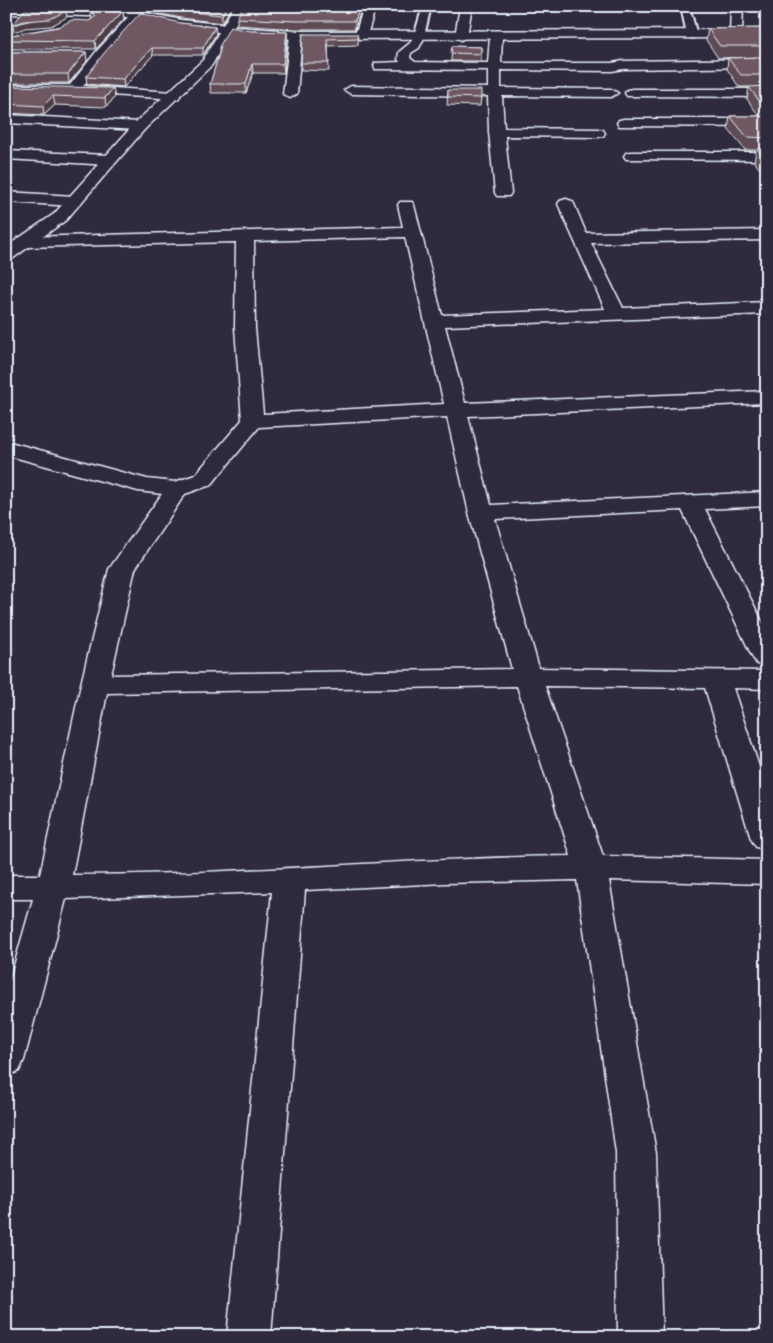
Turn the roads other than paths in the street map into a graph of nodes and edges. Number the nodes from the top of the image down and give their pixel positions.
1 (240, 6) edge
2 (370, 6) edge
3 (427, 6) edge
4 (466, 6) edge
5 (685, 6) edge
6 (737, 6) edge
7 (19, 8) edge
8 (6, 12) edge
9 (137, 14) junction
10 (70, 22) edge
11 (128, 24) junction
12 (227, 29) junction
13 (736, 34) junction
14 (767, 34) edge
15 (296, 35) junction
16 (361, 35) junction
17 (692, 35) junction
18 (419, 36) junction
19 (461, 36) junction
20 (496, 36) junction
21 (81, 55) edge
22 (100, 55) junction
23 (767, 63) edge
24 (380, 66) dead end
25 (412, 66) junction
26 (494, 67) junction
27 (74, 89) junction
28 (6, 90) edge
29 (351, 90) dead end
30 (494, 91) junction
31 (611, 93) dead end
32 (632, 93) dead end
33 (767, 93) edge
34 (290, 94) dead end
35 (173, 96) junction
36 (6, 119) edge
37 (624, 123) dead end
38 (767, 123) edge
39 (140, 126) junction
40 (496, 132) junction
41 (598, 133) dead end
42 (6, 154) edge
43 (631, 156) dead end
44 (767, 156) edge
45 (110, 160) junction
46 (503, 193) dead end
47 (6, 197) edge
48 (74, 201) junction
49 (566, 204) dead end
50 (406, 205) dead end
51 (412, 232) junction
52 (767, 235) edge
53 (245, 236) junction
54 (580, 238) junction
55 (24, 242) junction
56 (6, 255) edge
57 (767, 308) edge
58 (617, 314) junction
59 (434, 321) junction
60 (767, 397) edge
61 (456, 410) junction
62 (253, 421) junction
63 (6, 448) edge
64 (177, 489) junction
65 (767, 499) edge
66 (690, 503) junction
67 (481, 513) junction
68 (767, 658) edge
69 (528, 677) junction
70 (716, 679) junction
71 (767, 680) edge
72 (95, 684) junction
73 (767, 839) edge
74 (591, 868) junction
75 (767, 872) edge
76 (289, 880) junction
77 (6, 887) edge
78 (53, 888) junction
79 (6, 1060) edge
80 (248, 1337) edge
81 (640, 1337) edge

1 - 12 street
2 - 16 street
3 - 18 lane
4 - 19 street
5 - 17 lane
6 - 13 street
7 - 8 street
7 - 9 street
9 - 11 street
9 - 12 street
10 - 11 street
11 - 22 street
12 - 15 street
12 - 35 street
13 - 14 street
13 - 17 street
15 - 16 street
15 - 34 street
16 - 18 street
17 - 20 street
18 - 19 street
18 - 25 street
19 - 20 street
20 - 26 street
21 - 22 street
22 - 27 street
23 - 26 street
24 - 25 street
25 - 26 street
26 - 30 street
27 - 28 street
27 - 35 street
29 - 30 street
30 - 31 street
30 - 40 street
32 - 33 street
35 - 39 street
36 - 39 street
37 - 38 street
39 - 45 street
40 - 41 street
40 - 46 street
42 - 45 street
43 - 44 street
45 - 48 street
47 - 48 street
48 - 55 street
49 - 54 street
50 - 51 street
51 - 53 street
51 - 59 street
52 - 54 street
53 - 55 street
53 - 62 street
54 - 58 street
55 - 56 street
57 - 58 street
58 - 59 street
59 - 61 street
60 - 61 street
61 - 62 street
61 - 67 street
62 - 64 street
63 - 64 street
64 - 72 street
65 - 66 street
66 - 67 street
66 - 68 street
67 - 69 street
69 - 70 street
69 - 72 street
69 - 74 street
70 - 71 street
70 - 73 street
72 - 78 street
74 - 75 street
74 - 76 street
74 - 81 street
76 - 78 street
76 - 80 street
77 - 78 street
78 - 79 street

